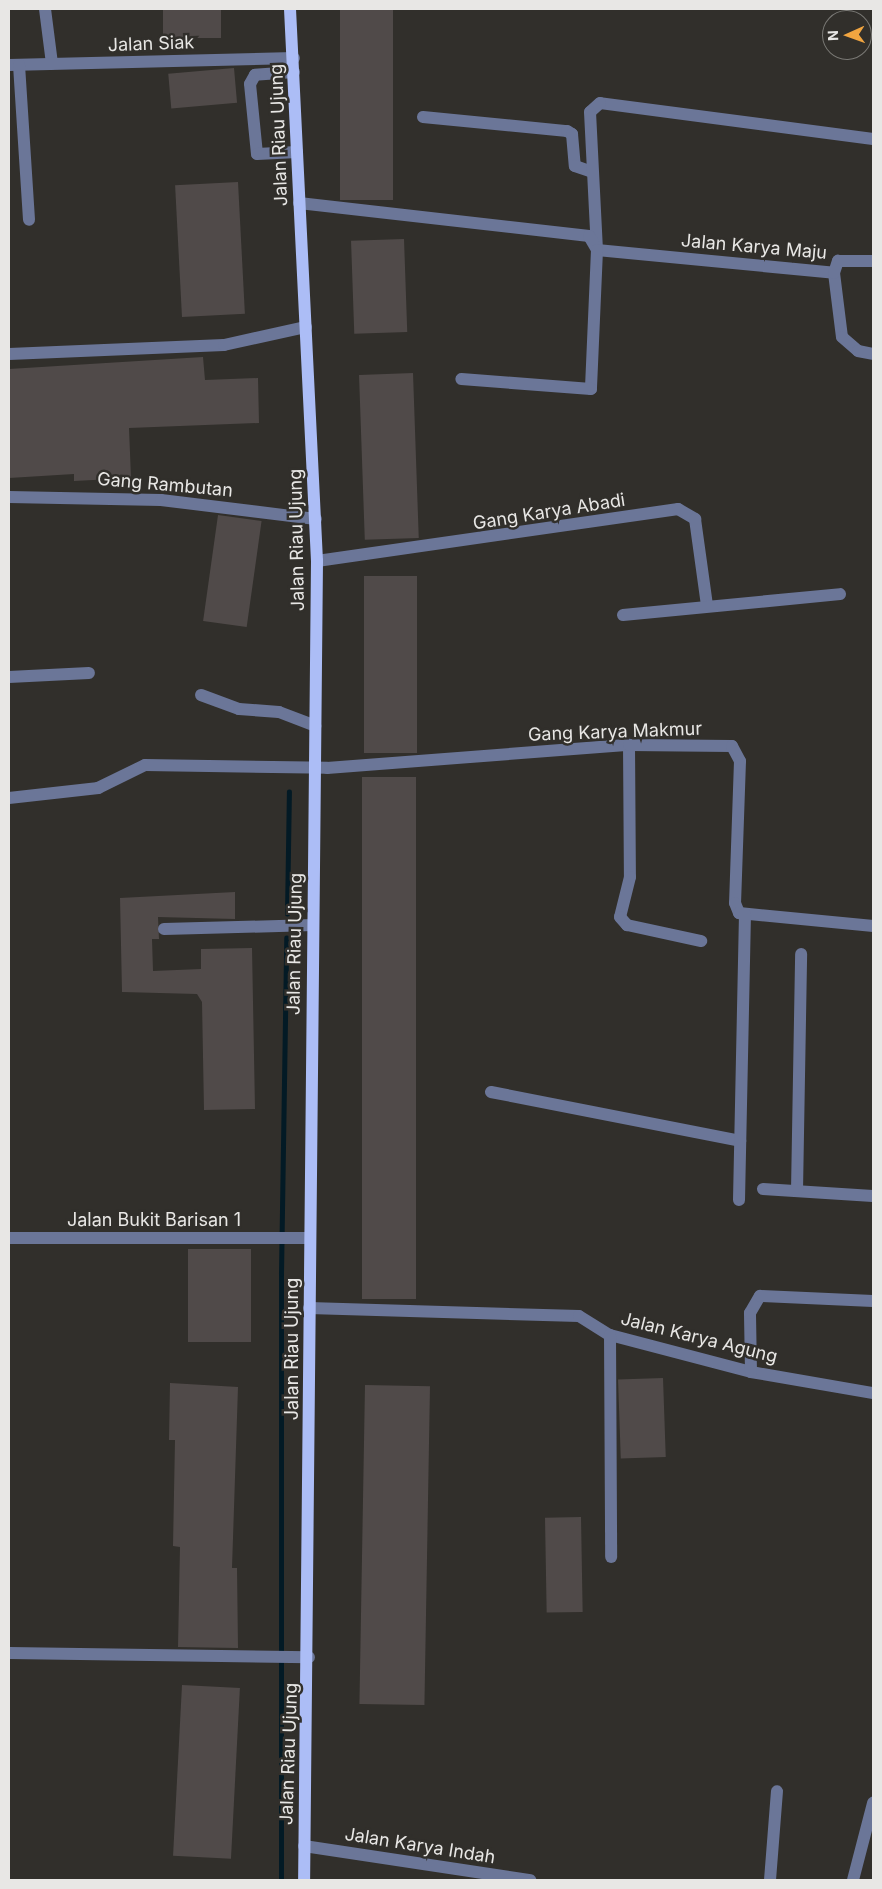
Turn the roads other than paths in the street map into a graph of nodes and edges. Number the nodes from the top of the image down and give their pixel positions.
1 (45, 9) edge
2 (290, 9) edge
3 (294, 58) junction
4 (52, 64) junction
5 (14, 65) edge
6 (294, 72) junction
7 (423, 117) dead end
8 (873, 139) edge
9 (297, 152) junction
10 (592, 172) junction
11 (299, 203) junction
12 (29, 220) dead end
13 (597, 250) junction
14 (873, 261) edge
15 (834, 269) junction
16 (306, 326) junction
17 (9, 354) edge
18 (873, 354) edge
19 (461, 379) dead end
20 (9, 497) edge
21 (316, 519) junction
22 (317, 561) junction
23 (840, 594) dead end
24 (707, 606) junction
25 (623, 616) dead end
26 (89, 673) dead end
27 (9, 678) edge
28 (201, 695) dead end
29 (315, 726) junction
30 (629, 745) junction
31 (314, 767) junction
32 (9, 798) edge
33 (745, 914) junction
34 (313, 925) junction
35 (873, 926) edge
36 (164, 929) dead end
37 (700, 941) dead end
38 (801, 954) dead end
39 (491, 1092) dead end
40 (740, 1141) junction
41 (763, 1189) dead end
42 (797, 1191) junction
43 (873, 1196) edge
44 (739, 1200) dead end
45 (9, 1238) edge
46 (304, 1238) junction
47 (873, 1301) edge
48 (309, 1308) junction
49 (610, 1335) junction
50 (751, 1372) junction
51 (873, 1393) edge
52 (611, 1557) dead end
53 (9, 1653) edge
54 (309, 1657) junction
55 (777, 1791) dead end
56 (873, 1803) edge
57 (304, 1846) junction
58 (304, 1880) edge
59 (530, 1880) edge
60 (770, 1880) edge
61 (854, 1880) edge

1 - 4 street
2 - 3 main road, Jalan Riau Ujung
3 - 4 street, Jalan Siak
3 - 6 main road, Jalan Riau Ujung
4 - 5 street, Jalan Siak
5 - 12 street
6 - 9 main road, Jalan Riau Ujung
6 - 9 street
7 - 10 street
8 - 10 street
9 - 11 main road, Jalan Riau Ujung
10 - 13 street
11 - 13 street
11 - 16 main road, Jalan Riau Ujung
13 - 15 street, Jalan Karya Maju
13 - 19 street
14 - 15 street
15 - 18 street, Jalan Karya Maju
16 - 17 street
16 - 21 main road, Jalan Riau Ujung
20 - 21 street, Gang Rambutan
21 - 22 main road, Jalan Riau Ujung
22 - 24 street, Gang Karya Abadi
22 - 29 main road, Jalan Riau Ujung
23 - 24 street
24 - 25 street
26 - 27 street
28 - 29 street
29 - 31 main road, Jalan Riau Ujung
30 - 31 street, Gang Karya Makmur
30 - 33 street, Gang Karya Makmur
30 - 37 street
31 - 32 street, Gang Karya Makmur
31 - 34 main road, Jalan Riau Ujung
33 - 35 street
33 - 40 street
34 - 36 street
34 - 46 main road, Jalan Riau Ujung
38 - 42 street
39 - 40 street
40 - 44 street
41 - 42 street
42 - 43 street
45 - 46 street, Jalan Bukit Barisan 1
46 - 48 main road, Jalan Riau Ujung
47 - 50 street
48 - 49 street, Jalan Karya Agung
48 - 54 main road, Jalan Riau Ujung
49 - 50 street, Jalan Karya Agung
49 - 52 street
50 - 51 street, Jalan Karya Agung
53 - 54 street
54 - 57 main road, Jalan Riau Ujung
55 - 60 street
56 - 61 street
57 - 58 main road, Jalan Riau Ujung
57 - 59 street, Jalan Karya Indah

